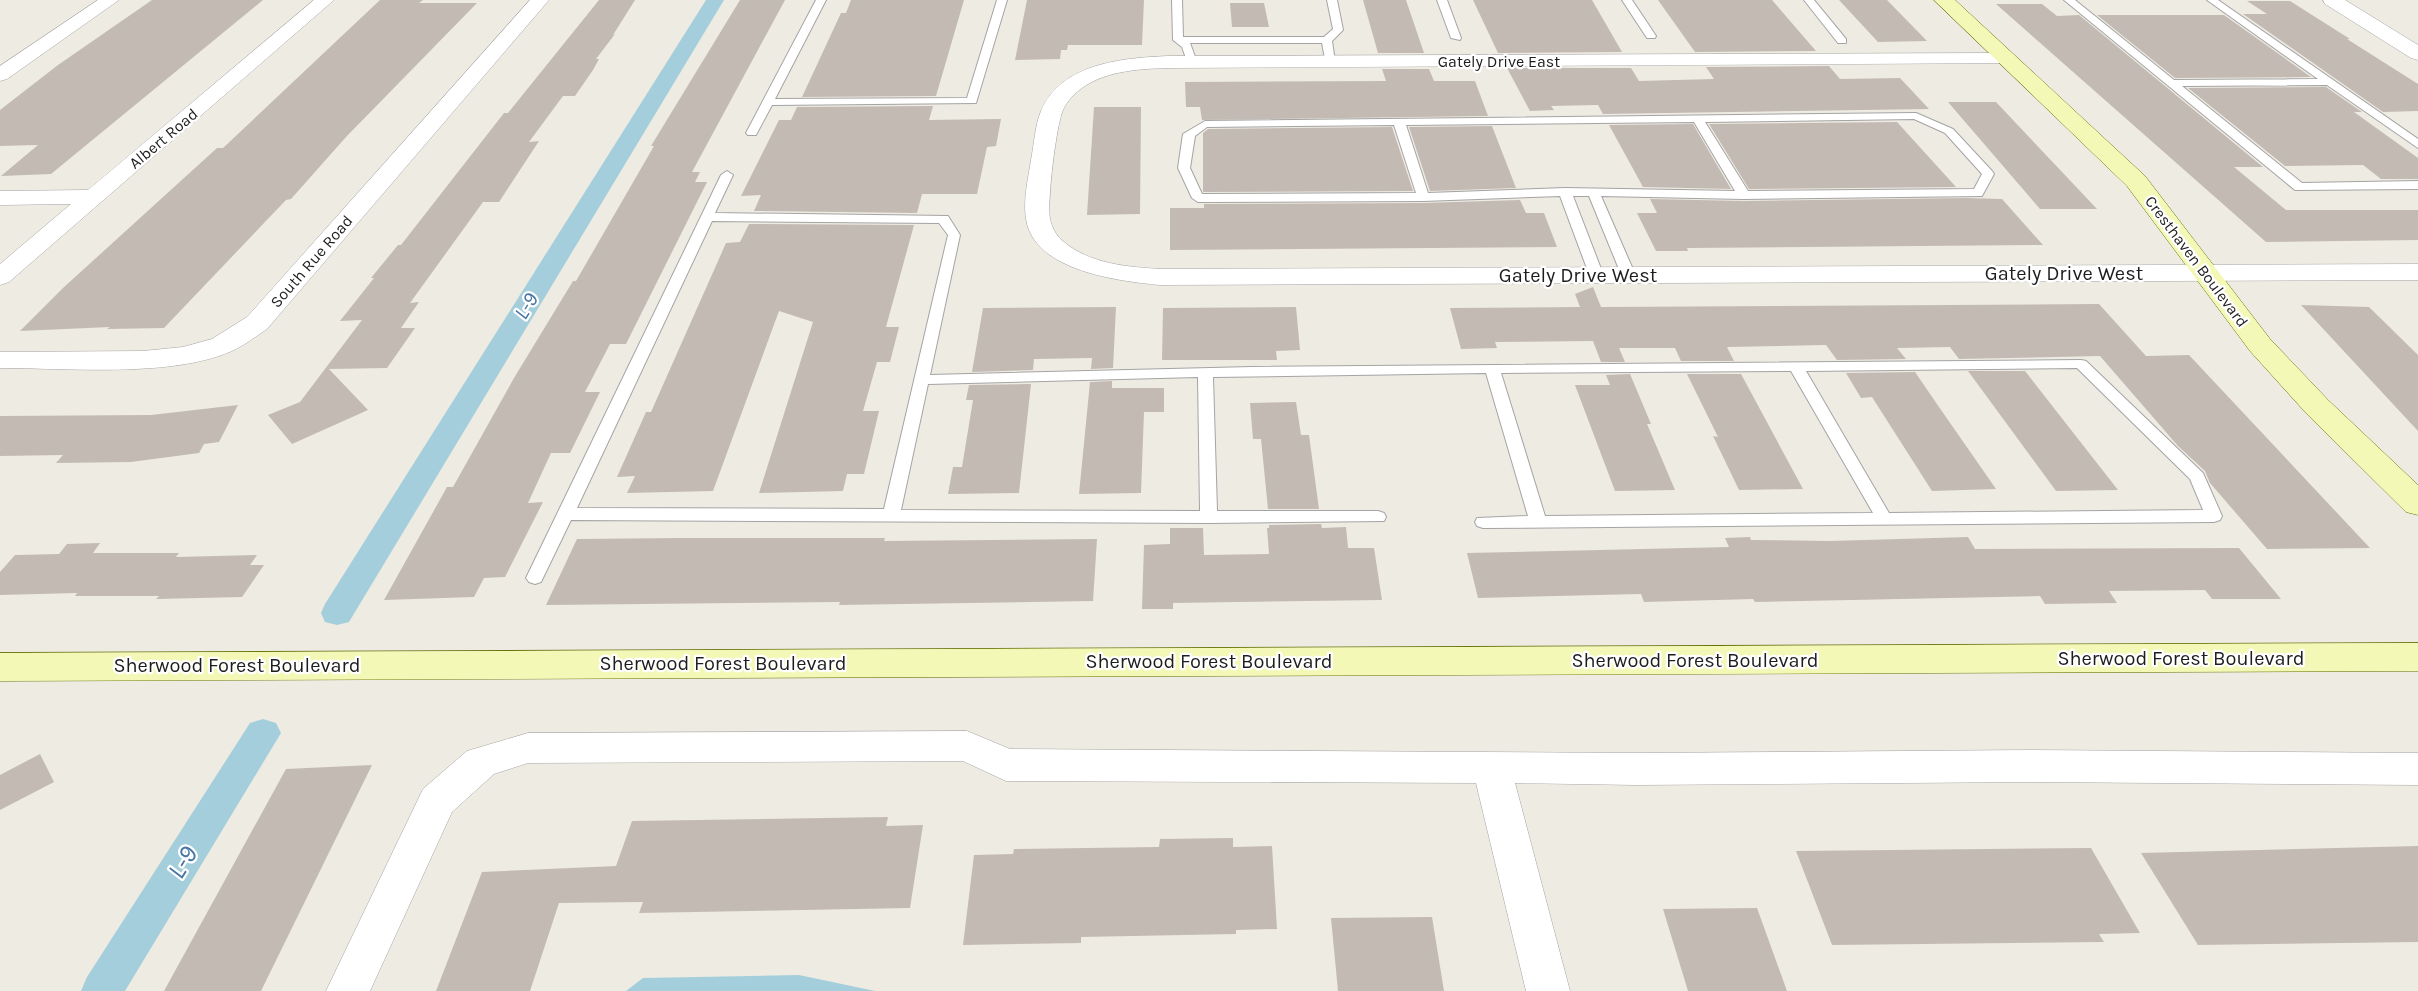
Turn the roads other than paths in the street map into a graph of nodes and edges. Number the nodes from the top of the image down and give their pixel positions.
1 (110, 0) edge
2 (326, 0) edge
3 (540, 0) edge
4 (821, 0) edge
5 (1002, 0) edge
6 (1177, 0) edge
7 (1332, 0) edge
8 (1442, 0) edge
9 (1627, 0) edge
10 (1809, 0) edge
11 (1944, 0) edge
12 (2068, 0) edge
13 (2212, 0) edge
14 (2332, 0) edge
15 (1651, 36) dead end
16 (1456, 38) dead end
17 (1178, 40) junction
18 (1327, 40) junction
19 (1842, 41) dead end
20 (2418, 54) edge
21 (2007, 59) junction
22 (1192, 62) junction
23 (1330, 62) junction
24 (0, 75) edge
25 (2330, 82) junction
26 (2170, 83) junction
27 (768, 102) junction
28 (1697, 118) junction
29 (1399, 122) junction
30 (752, 133) dead end
31 (2418, 144) edge
32 (1045, 154) joint
33 (727, 175) dead end
34 (2418, 185) edge
35 (1565, 192) junction
36 (1593, 192) junction
37 (1744, 195) junction
38 (94, 197) junction
39 (1423, 197) junction
40 (0, 198) edge
41 (707, 217) junction
42 (2205, 272) junction
43 (2418, 272) edge
44 (1596, 274) junction
45 (1628, 274) junction
46 (0, 277) edge
47 (0, 360) edge
48 (1796, 366) junction
49 (1492, 369) junction
50 (1205, 372) junction
51 (921, 380) junction
52 (2418, 504) edge
53 (566, 514) junction
54 (891, 515) junction
55 (1209, 517) junction
56 (1378, 517) dead end
57 (1884, 518) junction
58 (1538, 521) junction
59 (1483, 522) dead end
60 (535, 578) dead end
61 (2418, 657) edge
62 (0, 667) edge
63 (1492, 767) junction
64 (2418, 769) edge
65 (348, 991) edge
66 (1548, 991) edge

1 - 24 street
2 - 38 street, Albert Road
3 - 47 street, South Rue Road
4 - 27 lane
5 - 27 lane
6 - 17 lane
7 - 18 lane
8 - 16 lane
9 - 15 lane
10 - 19 lane
11 - 21 street, Cresthaven Boulevard
12 - 26 lane
13 - 25 lane
14 - 20 street
17 - 18 lane
17 - 22 lane
18 - 23 lane
21 - 23 street, Gately Drive East
21 - 42 street, Cresthaven Boulevard
22 - 23 street, Gately Drive East
22 - 32 street, Gately Drive East
25 - 26 lane
25 - 31 lane
26 - 34 lane
27 - 30 lane
28 - 29 lane
28 - 37 lane
28 - 37 lane
29 - 39 lane
29 - 39 lane
32 - 44 street, Gately Drive West
33 - 41 lane
35 - 36 lane
35 - 39 lane
35 - 44 lane
36 - 37 lane
36 - 45 lane
38 - 40 street
38 - 46 street, Albert Road
41 - 51 lane
41 - 53 lane
42 - 43 street, Gately Drive West
42 - 45 street, Gately Drive West
42 - 52 street, Cresthaven Boulevard
44 - 45 street, Gately Drive West
48 - 49 lane
48 - 57 lane
48 - 57 lane
49 - 50 lane
49 - 58 lane
50 - 51 lane
50 - 55 lane
51 - 54 lane
53 - 54 lane
53 - 60 lane
54 - 55 lane
55 - 56 lane
57 - 58 lane
58 - 59 lane
61 - 62 street, Sherwood Forest Boulevard
63 - 64 street
63 - 65 street
63 - 66 street

